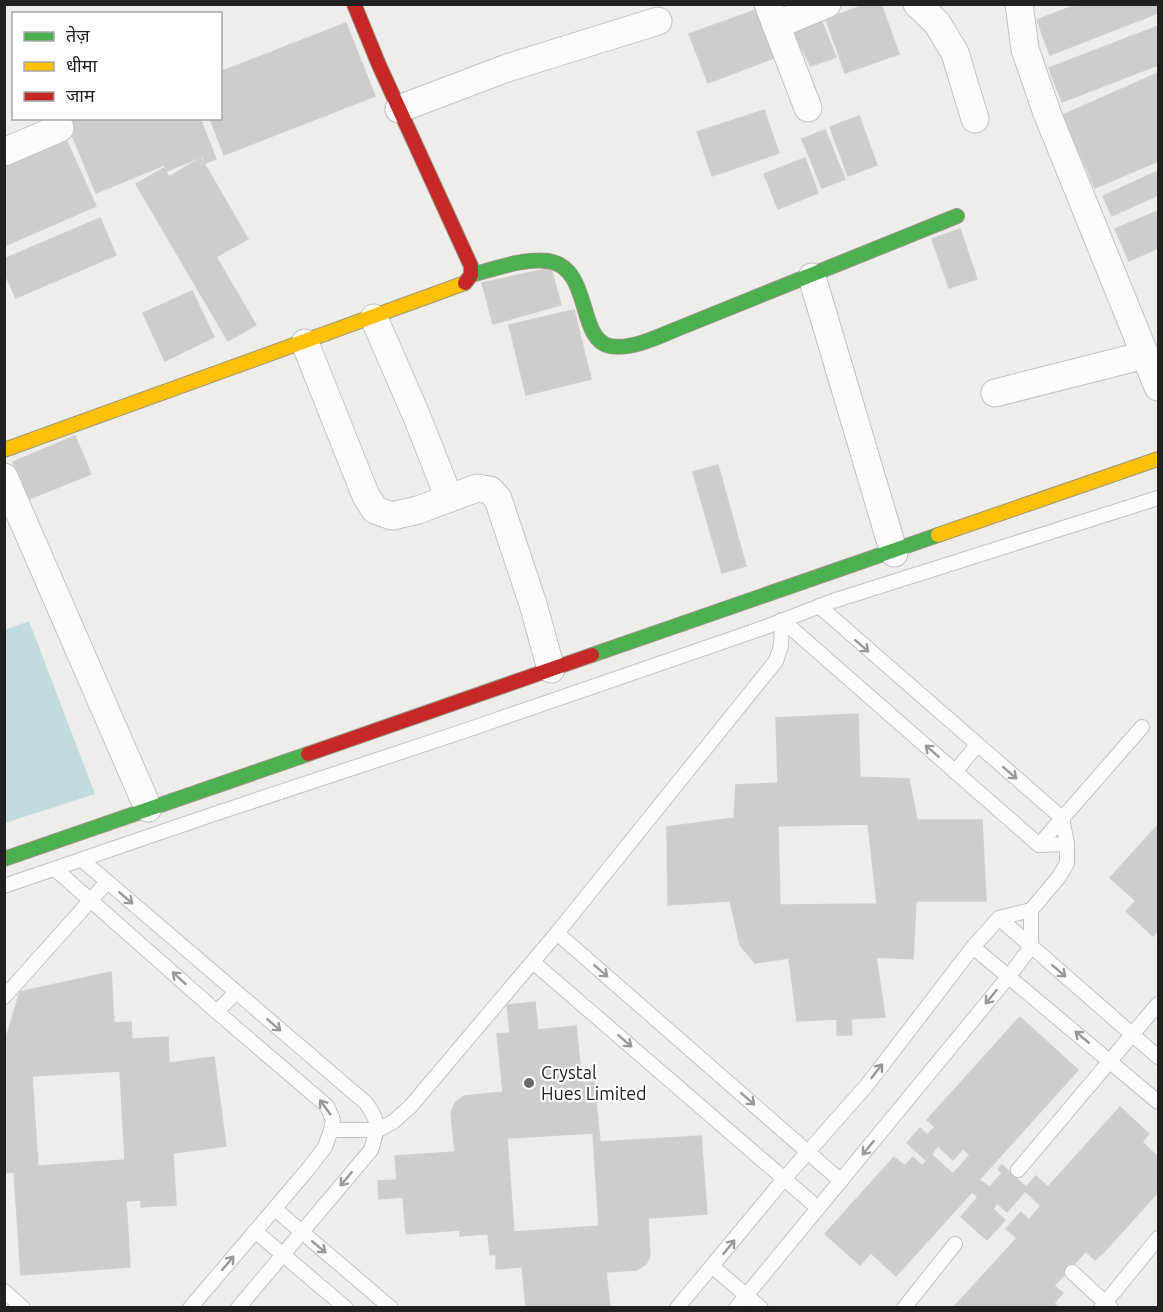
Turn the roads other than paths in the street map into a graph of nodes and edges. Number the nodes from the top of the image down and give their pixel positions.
1 (354, 4) edge
2 (827, 4) edge
3 (917, 4) edge
4 (1019, 4) edge
5 (772, 15) edge
6 (658, 21) dead end
7 (808, 108) dead end
8 (399, 109) junction
9 (975, 119) dead end
10 (60, 128) dead end
11 (4, 152) edge
12 (957, 216) dead end
13 (471, 275) junction
14 (812, 277) junction
15 (374, 318) junction
16 (305, 343) junction
17 (1148, 345) edge
18 (1158, 387) edge
19 (995, 393) dead end
20 (4, 450) edge
21 (1158, 459) edge
22 (4, 477) edge
23 (449, 498) junction
24 (1158, 498) edge
25 (894, 553) junction
26 (819, 606) junction
27 (782, 620) junction
28 (551, 669) junction
29 (1142, 728) dead end
30 (977, 745) junction
31 (955, 772) junction
32 (148, 808) junction
33 (1062, 819) junction
34 (1067, 844) junction
35 (1039, 845) junction
36 (4, 859) edge
37 (82, 860) junction
38 (55, 869) junction
39 (107, 882) junction
40 (4, 886) edge
41 (91, 900) junction
42 (1031, 910) junction
43 (999, 918) junction
44 (557, 933) junction
45 (973, 947) junction
46 (1031, 947) junction
47 (533, 962) junction
48 (1009, 976) junction
49 (236, 992) junction
50 (4, 997) edge
51 (1158, 1004) edge
52 (217, 1012) junction
53 (1132, 1034) junction
54 (1158, 1057) edge
55 (1110, 1061) junction
56 (1158, 1102) edge
57 (378, 1130) junction
58 (331, 1131) junction
59 (808, 1151) junction
60 (1018, 1170) dead end
61 (784, 1179) junction
62 (841, 1181) junction
63 (818, 1208) junction
64 (275, 1209) junction
65 (255, 1231) junction
66 (302, 1232) junction
67 (1158, 1238) edge
68 (956, 1244) dead end
69 (283, 1253) junction
70 (712, 1267) junction
71 (1072, 1272) dead end
72 (4, 1291) edge
73 (746, 1296) junction
74 (1106, 1306) edge
75 (23, 1308) edge
76 (190, 1308) edge
77 (238, 1308) edge
78 (346, 1308) edge
79 (391, 1308) edge
80 (677, 1308) edge
81 (736, 1308) edge
82 (761, 1308) edge
83 (904, 1308) edge

1 - 8 street
2 - 5 street
3 - 9 street
4 - 17 street
5 - 7 street
6 - 8 street
8 - 13 street
10 - 11 street
12 - 14 street
13 - 14 street
13 - 15 street
14 - 25 street
15 - 16 street
15 - 23 street
16 - 20 street
16 - 23 street
17 - 18 street
17 - 19 street
21 - 25 street
22 - 32 street
23 - 28 street
24 - 26 lane
25 - 28 street
26 - 27 lane
26 -> 30 lane
31 -> 27 lane
27 - 37 lane
27 - 44 lane
28 - 32 street
29 - 33 lane
30 - 31 lane
30 -> 33 lane
31 - 35 lane
32 - 36 street
33 - 34 lane
33 - 35 lane
34 - 35 lane
34 - 42 lane
37 - 38 lane
37 - 39 lane
38 - 40 lane
38 - 41 lane
39 - 41 lane
39 -> 49 lane
41 - 50 lane
52 -> 41 lane
42 - 43 lane
42 - 46 lane
43 - 45 lane
43 - 46 lane
44 - 47 lane
44 -> 59 lane
45 - 48 lane
59 -> 45 lane
46 - 48 lane
46 -> 53 lane
47 - 57 lane
47 -> 61 lane
55 -> 48 lane
48 -> 62 lane
49 - 52 lane
49 -> 57 lane
51 - 53 lane
58 -> 52 lane
53 - 54 lane
53 - 55 lane
55 - 56 lane
55 - 60 lane
57 - 58 lane
57 -> 66 lane
58 - 64 lane
59 - 61 lane
59 - 62 lane
61 - 63 lane
70 -> 61 lane
62 - 63 lane
63 - 73 lane
64 - 65 lane
64 - 66 lane
65 - 69 lane
76 -> 65 lane
66 - 69 lane
66 -> 79 lane
67 - 74 lane
68 - 83 lane
69 - 77 lane
69 - 78 lane
70 - 73 lane
70 - 80 lane
71 - 74 lane
72 - 75 lane
73 - 81 lane
73 - 82 lane

